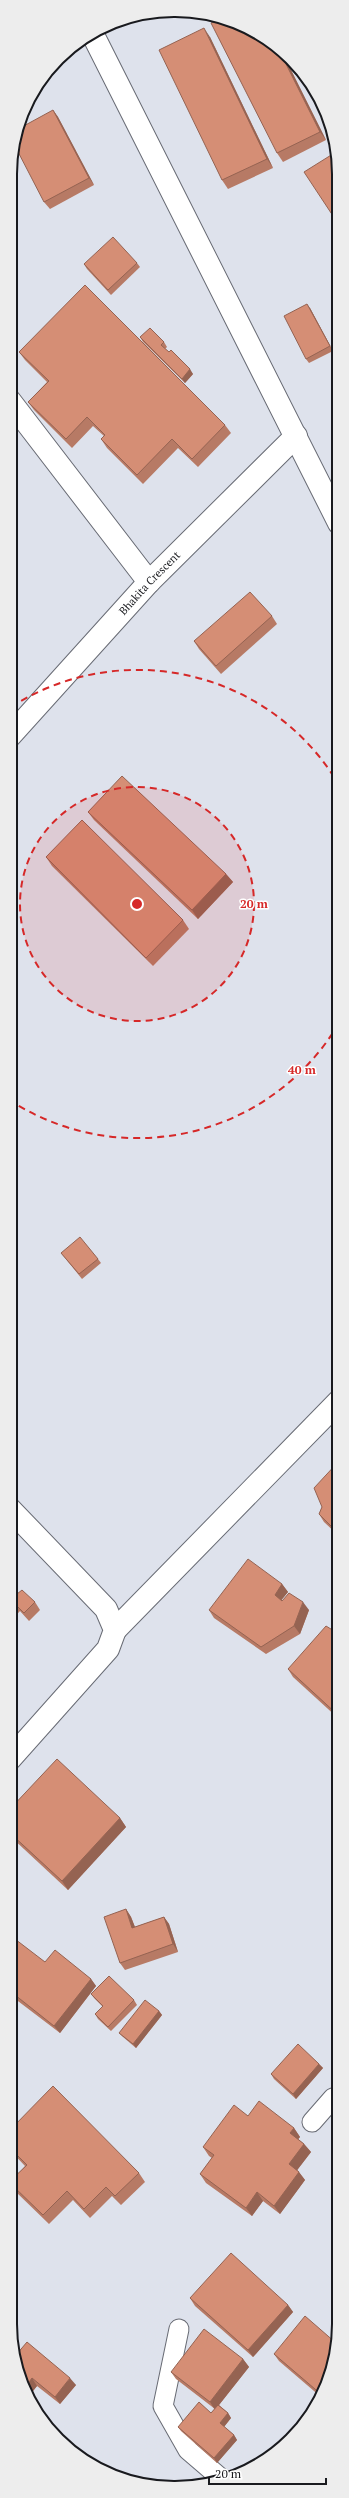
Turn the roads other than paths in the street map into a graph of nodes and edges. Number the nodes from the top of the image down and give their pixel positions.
1 (95, 39) edge
2 (17, 410) edge
3 (296, 436) junction
4 (332, 509) edge
5 (149, 582) junction
6 (17, 728) edge
7 (332, 1408) edge
8 (17, 1517) edge
9 (115, 1630) junction
10 (17, 1751) edge
11 (332, 2099) edge
12 (312, 2122) dead end
13 (178, 2329) dead end
14 (217, 2475) edge

1 - 3 street
2 - 5 street
3 - 4 street
3 - 5 street, Bhakita Crescent
5 - 6 street, Bhakita Crescent
7 - 9 street
8 - 9 street
9 - 10 street
11 - 12 lane
13 - 14 lane

